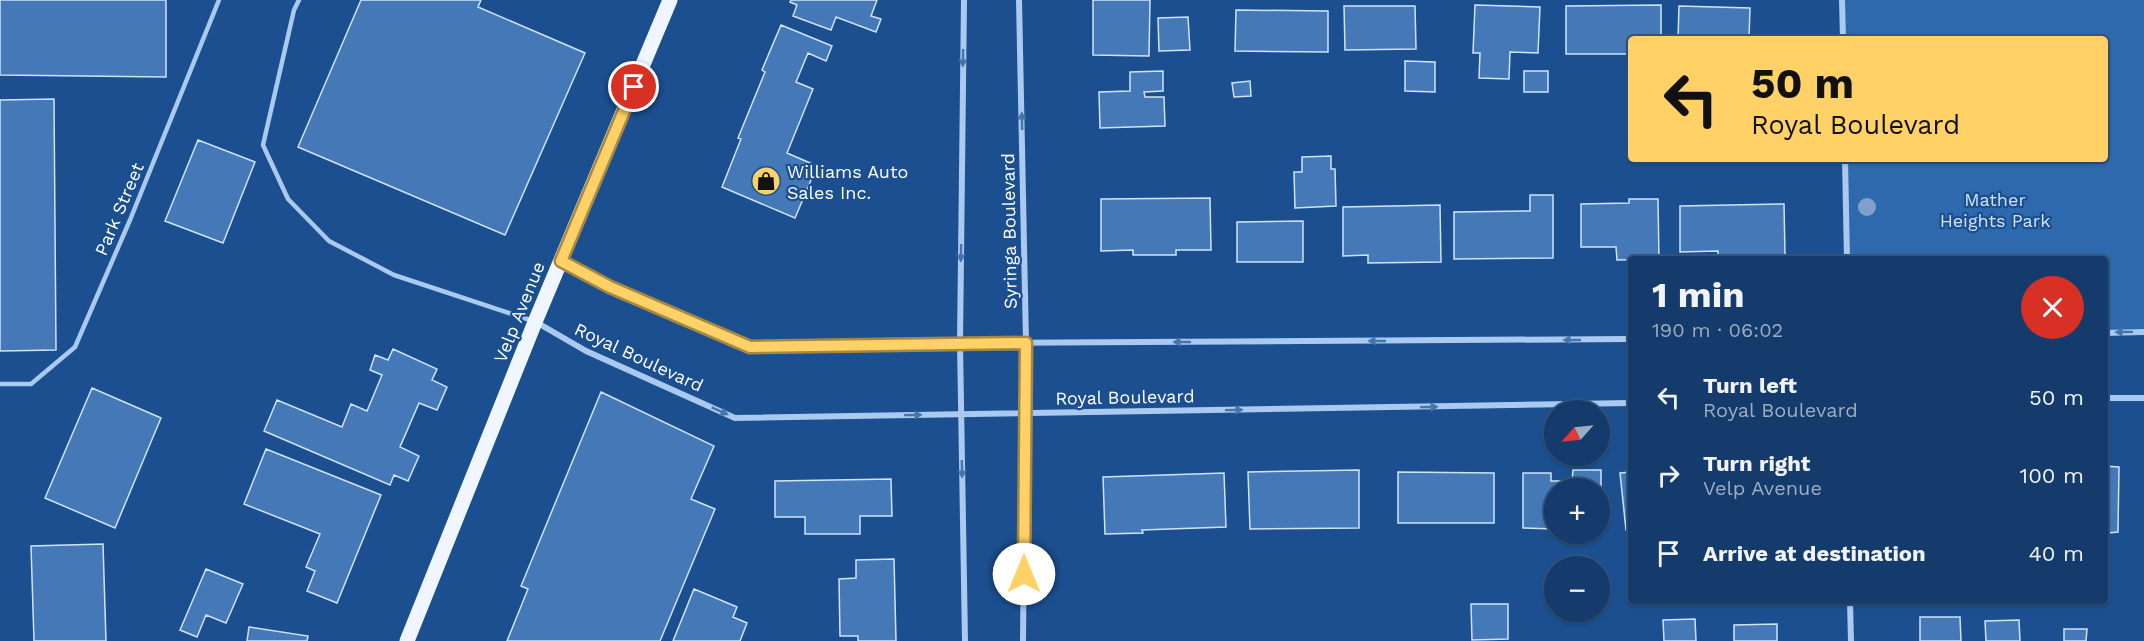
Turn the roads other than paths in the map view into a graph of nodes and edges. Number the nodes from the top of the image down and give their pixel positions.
1 (219, 0) edge
2 (299, 0) edge
3 (670, 0) edge
4 (964, 0) edge
5 (1020, 0) edge
6 (1842, 0) edge
7 (1843, 36) edge
8 (1845, 162) edge
9 (1847, 256) edge
10 (561, 261) junction
11 (535, 322) junction
12 (2144, 332) edge
13 (2108, 333) edge
14 (1628, 339) edge
15 (960, 343) junction
16 (1026, 343) junction
17 (0, 384) edge
18 (2108, 398) edge
19 (2144, 398) edge
20 (1628, 403) edge
21 (962, 414) junction
22 (1025, 414) junction
23 (1851, 604) edge
24 (407, 641) edge
25 (964, 641) edge
26 (1023, 641) edge
27 (1851, 641) edge

1 - 17 lane, Park Street
2 - 11 lane
3 - 10 main road, Velp Avenue
4 -> 15 street
16 -> 5 street, Syringa Boulevard
6 - 7 street
8 - 9 street
10 - 11 main road, Velp Avenue
10 - 15 street
11 -> 21 street, Royal Boulevard
11 - 24 main road, Velp Avenue
12 -> 13 street
14 -> 16 street
15 - 16 street
15 - 21 street
16 - 22 street, Syringa Boulevard
18 - 19 street
22 -> 20 street, Royal Boulevard
21 - 22 street, Royal Boulevard
21 -> 25 street
22 - 26 street, Syringa Boulevard
23 - 27 street

